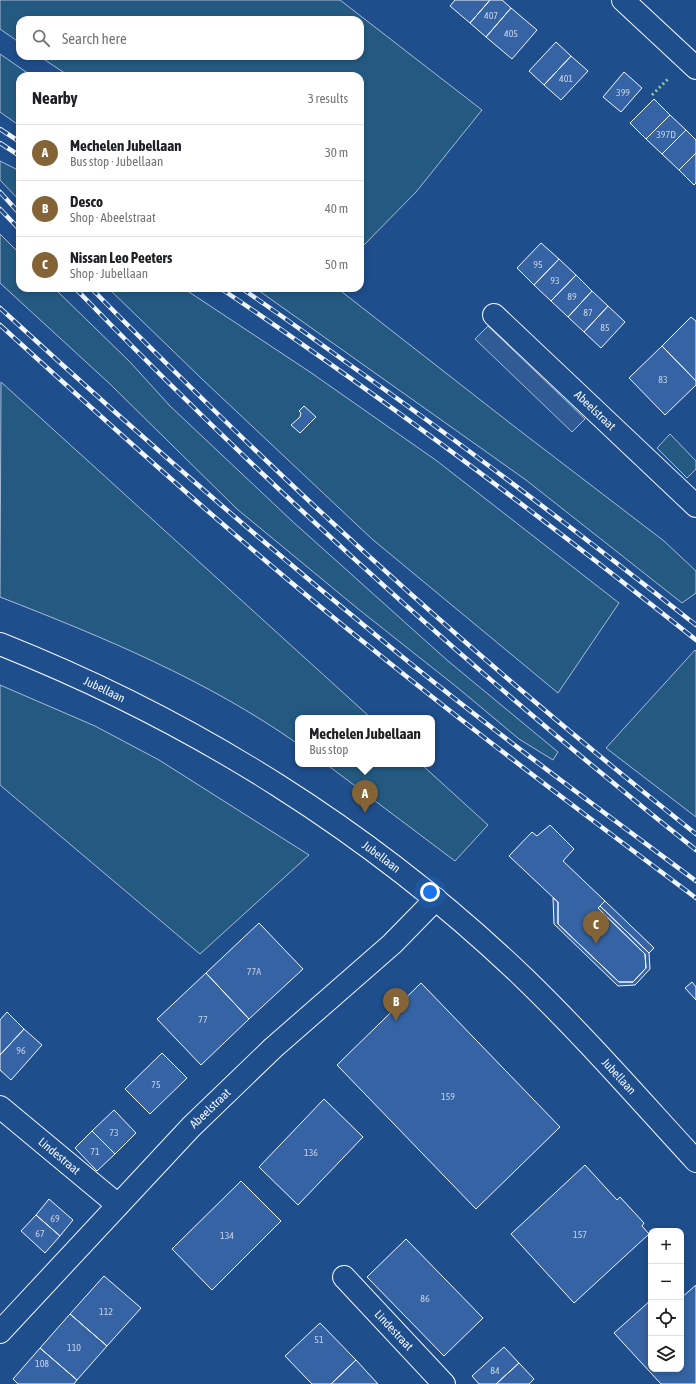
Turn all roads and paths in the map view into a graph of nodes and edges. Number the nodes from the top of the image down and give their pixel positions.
1 (623, 0) edge
2 (696, 68) edge
3 (494, 315) dead end
4 (696, 506) edge
5 (0, 644) edge
6 (436, 899) junction
7 (0, 1107) edge
8 (696, 1160) edge
9 (118, 1205) junction
10 (344, 1277) dead end
11 (0, 1332) edge
12 (444, 1384) edge

1 - 2 street
3 - 4 street, Abeelstraat
5 - 6 street, Jubellaan
6 - 8 street, Jubellaan
6 - 9 street, Abeelstraat
7 - 9 street, Lindestraat
9 - 11 street, Abeelstraat
10 - 12 street, Lindestraat

